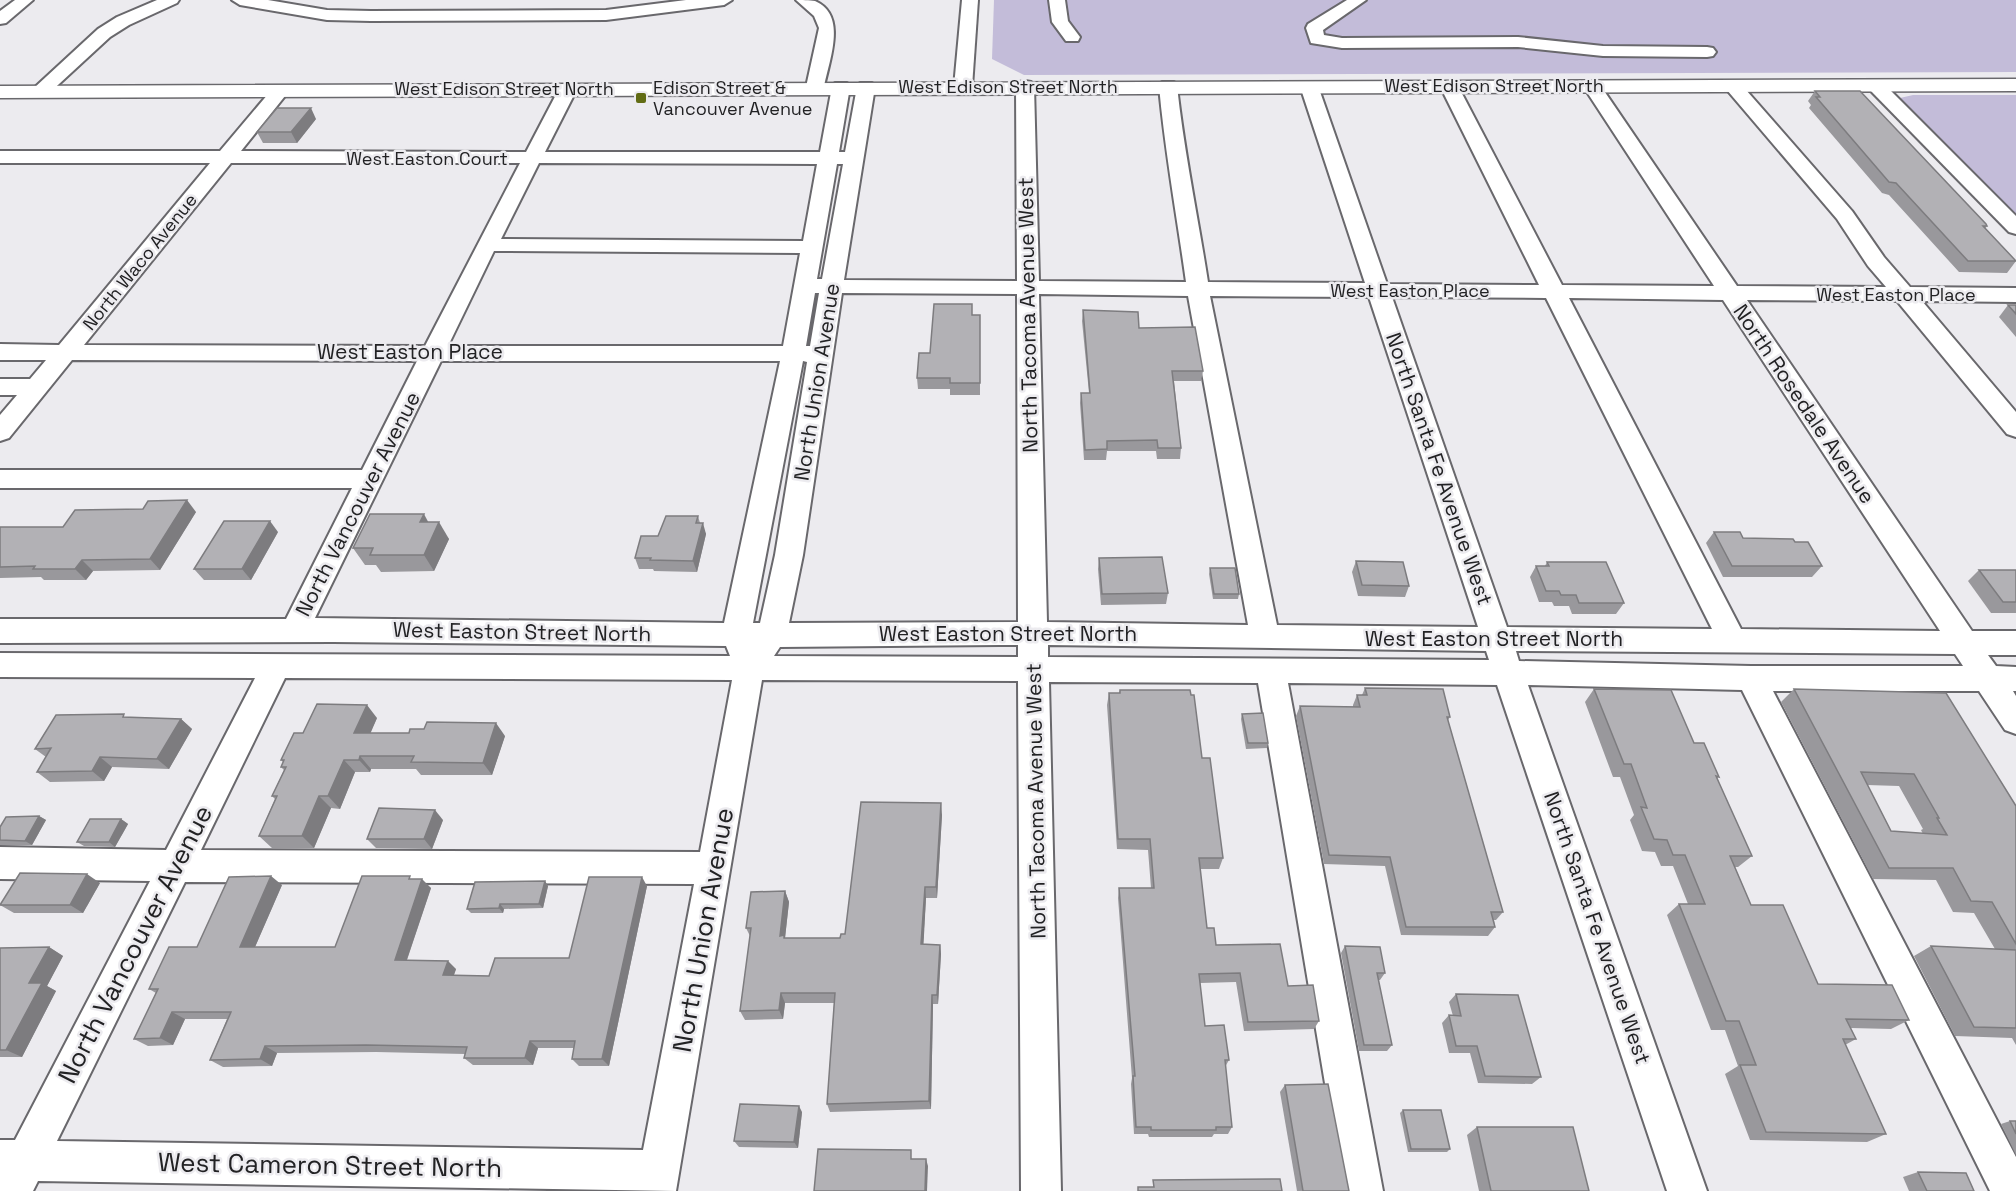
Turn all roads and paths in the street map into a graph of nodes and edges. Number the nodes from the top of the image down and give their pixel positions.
1 (26, 0) edge
2 (171, 0) edge
3 (240, 0) edge
4 (724, 0) edge
5 (804, 0) edge
6 (970, 0) edge
7 (1057, 0) edge
8 (1358, 0) edge
9 (0, 19) edge
10 (1072, 37) dead end
11 (1707, 52) dead end
12 (1875, 85) junction
13 (2016, 85) edge
14 (1025, 86) junction
15 (1168, 86) junction
16 (1309, 86) junction
17 (1449, 86) junction
18 (1592, 86) junction
19 (1733, 86) junction
20 (815, 87) junction
21 (841, 87) junction
22 (866, 87) junction
23 (963, 87) junction
24 (568, 89) junction
25 (280, 91) junction
26 (0, 92) edge
27 (40, 92) junction
28 (0, 157) edge
29 (225, 157) junction
30 (827, 158) junction
31 (855, 158) junction
32 (532, 160) junction
33 (2016, 228) edge
34 (487, 245) junction
35 (811, 247) junction
36 (805, 286) junction
37 (832, 287) junction
38 (1028, 289) junction
39 (1198, 290) junction
40 (1378, 291) junction
41 (1555, 293) junction
42 (1730, 294) junction
43 (1904, 295) junction
44 (2016, 295) edge
45 (0, 352) edge
46 (67, 352) junction
47 (435, 352) junction
48 (793, 354) junction
49 (820, 354) junction
50 (0, 387) edge
51 (38, 387) junction
52 (2016, 429) edge
53 (0, 432) edge
54 (371, 479) junction
55 (0, 480) edge
56 (333, 630) junction
57 (0, 631) edge
58 (249, 631) junction
59 (294, 631) junction
60 (1034, 633) junction
61 (736, 634) junction
62 (772, 635) junction
63 (1265, 637) junction
64 (1497, 640) junction
65 (1732, 640) junction
66 (1964, 642) junction
67 (2016, 643) edge
68 (0, 665) edge
69 (231, 665) junction
70 (277, 665) junction
71 (317, 666) junction
72 (749, 670) junction
73 (1034, 670) junction
74 (1271, 671) junction
75 (1509, 674) junction
76 (1751, 678) junction
77 (2002, 679) edge
78 (2016, 721) edge
79 (0, 863) edge
80 (175, 866) junction
81 (715, 868) junction
82 (12, 1171) edge
83 (657, 1180) edge
84 (1041, 1191) edge
85 (1363, 1191) edge
86 (1687, 1191) edge
87 (2012, 1191) edge

1 - 9 street
2 - 27 street
3 - 4 street
5 - 20 street
6 - 23 street
7 - 10 street
8 - 11 street
12 - 13 main road, West Edison Street North
12 - 19 main road, West Edison Street North
12 - 33 street
14 - 15 main road, West Edison Street North
14 - 23 main road, West Edison Street North
14 - 38 street, North Tacoma Avenue West
15 - 16 main road, West Edison Street North
15 - 39 street
16 - 17 main road, West Edison Street North
16 - 40 street, North Santa Fe Avenue West
17 - 18 main road, West Edison Street North
17 - 41 street
18 - 19 main road, West Edison Street North
18 - 42 street, North Rosedale Avenue
19 - 43 street
20 - 21 main road, West Edison Street North
20 - 24 main road, West Edison Street North
21 - 22 main road, West Edison Street North
21 - 30 street, North Union Avenue
22 - 23 main road, West Edison Street North
22 - 31 street, North Union Avenue
24 - 25 main road, West Edison Street North
24 - 32 street, North Vancouver Avenue
25 - 27 main road, West Edison Street North
25 - 29 street, North Waco Avenue
26 - 27 main road, West Edison Street North
28 - 29 street, West Easton Court
29 - 32 street, West Easton Court
29 - 46 street, North Waco Avenue
30 - 31 street, West Easton Court
30 - 32 street, West Easton Court
30 - 35 street, North Union Avenue
31 - 37 street, North Union Avenue
32 - 34 street, North Vancouver Avenue
34 - 35 street
34 - 47 street, North Vancouver Avenue
35 - 36 street, North Union Avenue
36 - 37 street, West Easton Place
36 - 48 street, North Union Avenue
37 - 38 street, West Easton Place
37 - 49 street, North Union Avenue
38 - 39 street, West Easton Place
38 - 60 street, North Tacoma Avenue West
39 - 40 street, West Easton Place
39 - 63 street
40 - 41 street, West Easton Place
40 - 64 street, North Santa Fe Avenue West
41 - 42 street, West Easton Place
41 - 65 street
42 - 43 street, West Easton Place
42 - 66 street, North Rosedale Avenue
43 - 44 street, West Easton Place
43 - 52 street
45 - 46 street, West Easton Place
46 - 47 street, West Easton Place
46 - 51 street, North Waco Avenue
47 - 48 street, West Easton Place
47 - 54 street, North Vancouver Avenue
48 - 49 street, West Easton Place
48 - 61 street, North Union Avenue
49 - 62 street, North Union Avenue
50 - 51 street
51 - 53 street, North Waco Avenue
54 - 55 street
54 - 59 street, North Vancouver Avenue
56 - 59 street, West Easton Street North
56 - 61 street, West Easton Street North
56 - 71 street, North Vancouver Avenue
57 - 58 street, West Easton Street North
58 - 59 street, West Easton Street North
58 - 69 street
60 - 62 street, West Easton Street North
60 - 63 street, West Easton Street North
60 - 73 street, North Tacoma Avenue West
61 - 62 street, West Easton Street North
61 - 72 street, North Union Avenue
62 - 72 street, North Union Avenue
63 - 64 street, West Easton Street North
64 - 65 street, West Easton Street North
64 - 75 street, North Santa Fe Avenue West
65 - 66 street, West Easton Street North
66 - 67 street, West Easton Street North
66 - 77 street, North Rosedale Avenue
68 - 69 street, West Easton Street North
69 - 70 street, West Easton Street North
70 - 71 street, West Easton Street North
70 - 80 street, North Vancouver Avenue
71 - 72 street, West Easton Street North
72 - 73 street, West Easton Street North
72 - 81 street, North Union Avenue
73 - 74 street, West Easton Street North
73 - 84 street, North Tacoma Avenue West
74 - 75 street, West Easton Street North
74 - 85 street
75 - 76 street, West Easton Street North
75 - 86 street, North Santa Fe Avenue West
76 - 77 street, West Easton Street North
76 - 87 street
77 - 78 street, North Rosedale Avenue
79 - 80 street
80 - 81 street
80 - 82 street, North Vancouver Avenue
81 - 83 street, North Union Avenue
82 - 83 street, West Cameron Street North

